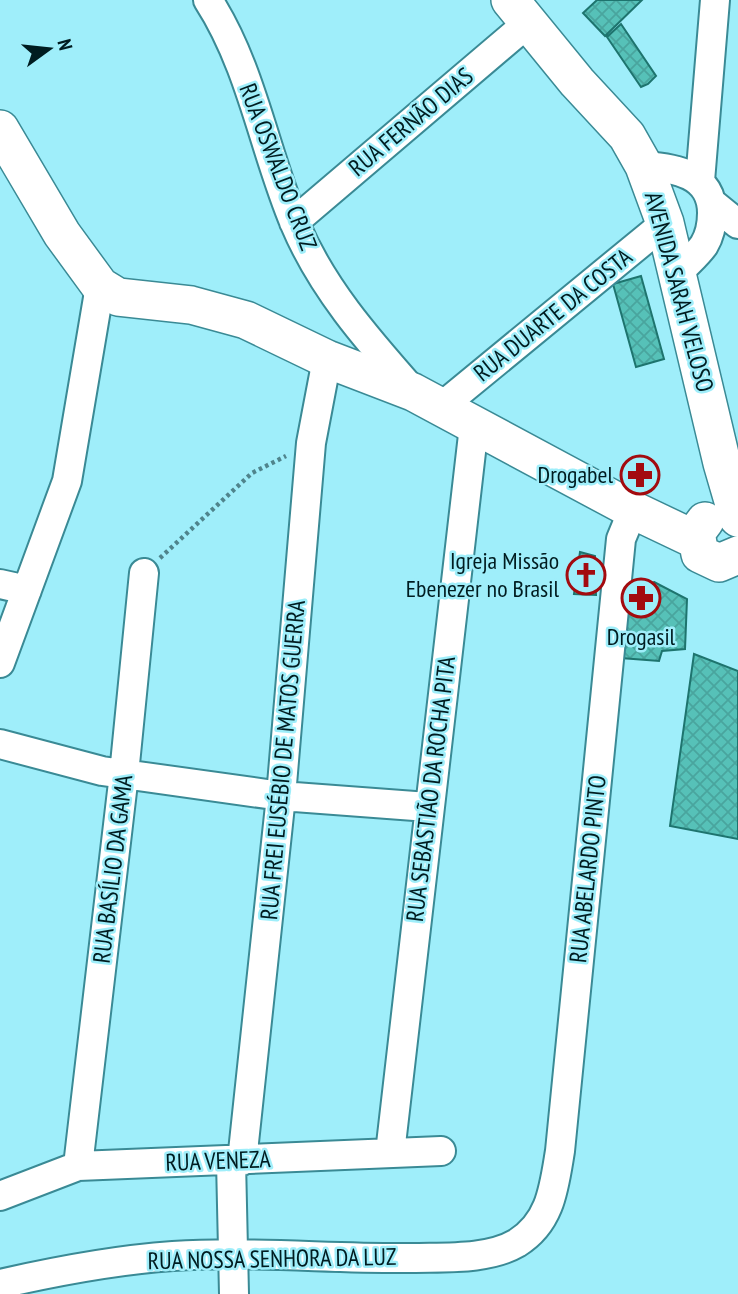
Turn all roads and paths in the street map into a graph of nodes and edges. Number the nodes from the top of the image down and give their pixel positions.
1 (208, 0) edge
2 (715, 0) edge
3 (519, 11) edge
4 (0, 129) edge
5 (644, 166) junction
6 (706, 192) junction
7 (294, 222) junction
8 (665, 223) junction
9 (738, 224) edge
10 (678, 274) junction
11 (100, 286) junction
12 (327, 359) junction
13 (427, 399) junction
14 (474, 426) junction
15 (312, 443) junction
16 (633, 510) junction
17 (724, 542) edge
18 (144, 573) joint
19 (13, 587) edge
20 (0, 663) edge
21 (0, 744) edge
22 (124, 774) junction
23 (281, 796) junction
24 (428, 807) junction
25 (441, 1151) dead end
26 (390, 1153) junction
27 (237, 1161) junction
28 (78, 1166) junction
29 (0, 1196) edge
30 (538, 1226) joint
31 (233, 1256) junction
32 (0, 1284) edge
33 (234, 1294) edge

1 - 7 street, RUA OSWALDO CRUZ
2 - 6 street
3 - 5 main road, AVENIDA SARAH VELOSO
3 - 7 street, RUA FERNÃO DIAS
4 - 11 main road
5 - 6 street
5 - 8 main road, AVENIDA SARAH VELOSO
6 - 9 street
6 - 10 street
7 - 13 street, RUA OSWALDO CRUZ
8 - 10 main road, AVENIDA SARAH VELOSO
8 - 13 street, RUA DUARTE DA COSTA
10 - 17 main road, AVENIDA SARAH VELOSO
11 - 12 main road
11 - 19 street
12 - 13 main road
12 - 15 street, RUA FREI EUSÉBIO DE MATOS GUERRA
13 - 14 main road
14 - 16 main road
14 - 24 street, RUA SEBASTIÃO DA ROCHA PITA
15 - 18 path
15 - 23 street, RUA FREI EUSÉBIO DE MATOS GUERRA
16 - 17 main road
16 - 30 street, RUA ABELARDO PINTO
18 - 22 street, RUA BASÍLIO DA GAMA
19 - 20 street
21 - 22 street
22 - 23 street
22 - 28 street, RUA BASÍLIO DA GAMA
23 - 24 street
23 - 27 street, RUA FREI EUSÉBIO DE MATOS GUERRA
24 - 26 street, RUA SEBASTIÃO DA ROCHA PITA
25 - 26 street, RUA VENEZA
26 - 27 street, RUA VENEZA
27 - 28 street, RUA VENEZA
27 - 31 street, RUA FREI EUSÉBIO DE MATOS GUERRA
28 - 29 street, RUA VENEZA
30 - 31 street, RUA NOSSA SENHORA DA LUZ
31 - 32 street, RUA NOSSA SENHORA DA LUZ
31 - 33 street, RUA FREI EUSÉBIO DE MATOS GUERRA

